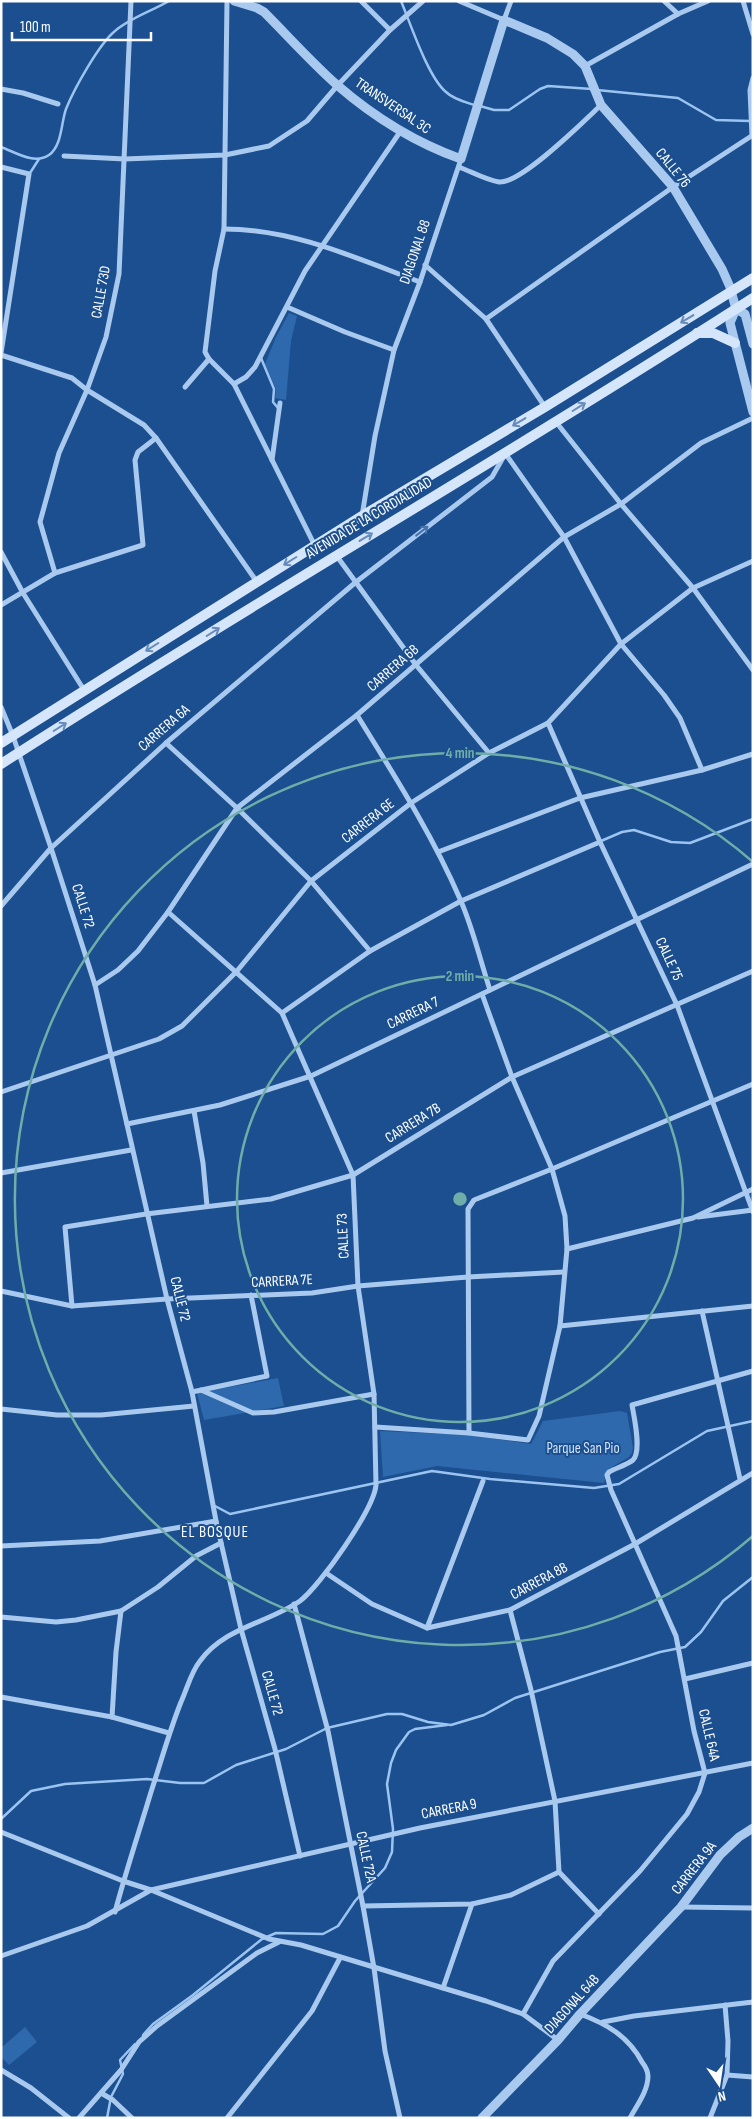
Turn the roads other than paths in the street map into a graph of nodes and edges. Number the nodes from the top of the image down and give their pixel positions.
1 (132, 1) edge
2 (228, 1) edge
3 (234, 1) edge
4 (361, 1) edge
5 (423, 1) edge
6 (459, 1) edge
7 (511, 1) edge
8 (664, 1) edge
9 (708, 1) edge
10 (743, 1) edge
11 (678, 14) junction
12 (504, 20) junction
13 (390, 30) junction
14 (753, 34) edge
15 (585, 66) junction
16 (753, 78) edge
17 (337, 86) junction
18 (1, 89) edge
19 (599, 101) junction
20 (58, 104) dead end
21 (400, 132) junction
22 (753, 135) edge
23 (225, 155) junction
24 (64, 156) dead end
25 (125, 159) junction
26 (460, 163) junction
27 (1, 167) edge
28 (673, 187) junction
29 (224, 229) junction
30 (322, 245) junction
31 (425, 265) junction
32 (753, 278) edge
33 (420, 282) junction
34 (732, 292) junction
35 (753, 298) edge
36 (288, 307) junction
37 (736, 309) junction
38 (486, 319) junction
39 (696, 334) junction
40 (735, 343) junction
41 (753, 344) edge
42 (394, 350) junction
43 (1, 354) edge
44 (208, 358) junction
45 (234, 384) junction
46 (185, 387) dead end
47 (87, 390) junction
48 (280, 403) dead end
49 (545, 407) junction
50 (753, 412) edge
51 (753, 418) edge
52 (556, 422) junction
53 (156, 438) junction
54 (505, 453) junction
55 (272, 461) junction
56 (621, 504) junction
57 (362, 516) junction
58 (564, 537) junction
59 (315, 546) junction
60 (1, 552) edge
61 (336, 555) junction
62 (753, 561) edge
63 (54, 573) junction
64 (257, 582) junction
65 (356, 582) junction
66 (693, 588) junction
67 (23, 593) junction
68 (1, 605) edge
69 (621, 644) junction
70 (416, 665) junction
71 (753, 670) edge
72 (84, 690) junction
73 (1, 707) edge
74 (357, 715) junction
75 (548, 723) junction
76 (13, 736) junction
77 (1, 743) edge
78 (166, 743) junction
79 (19, 753) junction
80 (489, 753) junction
81 (753, 754) edge
82 (1, 764) edge
83 (702, 770) junction
84 (580, 798) junction
85 (411, 803) junction
86 (237, 808) junction
87 (600, 842) junction
88 (51, 848) junction
89 (438, 852) junction
90 (753, 864) edge
91 (311, 881) junction
92 (461, 901) junction
93 (1, 906) edge
94 (168, 912) junction
95 (637, 920) junction
96 (370, 951) junction
97 (237, 971) junction
98 (753, 971) edge
99 (95, 985) junction
100 (490, 990) junction
101 (482, 994) junction
102 (677, 1005) junction
103 (282, 1013) junction
104 (110, 1057) junction
105 (311, 1076) junction
106 (512, 1077) junction
107 (753, 1084) edge
108 (1, 1092) edge
109 (712, 1101) junction
110 (194, 1111) junction
111 (127, 1124) junction
112 (131, 1150) junction
113 (552, 1169) junction
114 (1, 1173) edge
115 (353, 1175) junction
116 (753, 1190) edge
117 (745, 1192) junction
118 (207, 1206) junction
119 (753, 1211) edge
120 (146, 1214) junction
121 (693, 1218) junction
122 (567, 1249) junction
123 (564, 1272) junction
124 (468, 1276) junction
125 (358, 1286) junction
126 (1, 1291) edge
127 (251, 1295) junction
128 (166, 1299) junction
129 (72, 1306) junction
130 (753, 1306) edge
131 (702, 1311) junction
132 (560, 1326) junction
133 (753, 1371) edge
134 (718, 1380) junction
135 (201, 1390) junction
136 (192, 1392) junction
137 (374, 1394) junction
138 (194, 1406) junction
139 (1, 1409) edge
140 (375, 1427) junction
141 (469, 1433) junction
142 (753, 1473) edge
143 (740, 1480) junction
144 (483, 1481) dead end
145 (216, 1521) junction
146 (221, 1543) junction
147 (635, 1544) junction
148 (1, 1546) edge
149 (326, 1573) junction
150 (294, 1604) junction
151 (510, 1610) junction
152 (122, 1611) junction
153 (1, 1617) edge
154 (427, 1628) junction
155 (241, 1629) junction
156 (753, 1663) edge
157 (685, 1679) junction
158 (1, 1697) edge
159 (112, 1717) junction
160 (169, 1733) junction
161 (753, 1763) edge
162 (705, 1774) junction
163 (555, 1801) junction
164 (753, 1828) edge
165 (1, 1832) edge
166 (350, 1844) junction
167 (300, 1856) junction
168 (559, 1872) junction
169 (123, 1881) junction
170 (151, 1890) junction
171 (472, 1904) junction
172 (363, 1906) junction
173 (681, 1908) junction
174 (753, 1908) edge
175 (115, 1912) junction
176 (599, 1914) junction
177 (280, 1942) junction
178 (1, 1956) edge
179 (340, 1958) junction
180 (374, 1968) junction
181 (444, 1988) junction
182 (753, 2002) edge
183 (725, 2005) junction
184 (523, 2014) junction
185 (580, 2014) junction
186 (603, 2022) junction
187 (558, 2040) junction
188 (1, 2070) edge
189 (727, 2075) junction
190 (753, 2077) edge
191 (101, 2093) junction
192 (68, 2118) edge
193 (79, 2118) edge
194 (132, 2118) edge
195 (228, 2118) edge
196 (400, 2118) edge
197 (482, 2118) edge
198 (630, 2118) edge
199 (710, 2118) edge

1 - 25 street, CALLE 73D
2 - 23 street
3 - 17 street, TRANSVERSAL 3C
4 - 13 street
5 - 13 street
6 - 12 street
7 - 12 street, DIAGONAL 88
8 - 11 street
9 - 11 street
10 - 14 street
11 - 15 street
12 - 15 street, CALLE 76
12 - 26 street, DIAGONAL 88
13 - 17 street
15 - 19 street, CALLE 76
16 - 22 street
17 - 21 street, TRANSVERSAL 3C
17 - 23 street
18 - 20 street
19 - 26 street, TRANSVERSAL 3C
19 - 28 street, CALLE 76
21 - 26 street, TRANSVERSAL 3C
21 - 30 street
22 - 28 street
23 - 25 street
23 - 29 street
24 - 25 street
25 - 47 street, CALLE 73D
26 - 31 street, DIAGONAL 88
27 - 43 street
28 - 34 street, CALLE 76
28 - 38 street
29 - 30 street
29 - 44 street
30 - 33 street
30 - 36 street
31 - 33 street, DIAGONAL 88
31 - 38 street
32 - 34 main road, AVENIDA DE LA CORDIALIDAD
33 - 42 street, DIAGONAL 88
34 - 37 street, CALLE 76
34 -> 49 main road, AVENIDA DE LA CORDIALIDAD
35 - 37 main road, AVENIDA DE LA CORDIALIDAD
36 - 42 street
36 - 45 street
37 - 39 main road, AVENIDA DE LA CORDIALIDAD
37 - 40 street, CALLE 76
37 - 41 street, CALLE 76
38 - 49 street
39 - 40 main road
52 -> 39 main road, AVENIDA DE LA CORDIALIDAD
40 - 50 street, CALLE 76
42 - 57 street, DIAGONAL 88
43 - 47 street
44 - 45 street
44 - 46 street
45 - 55 street
47 - 53 street
47 - 63 street, CALLE 73D
48 - 55 street
49 -> 57 main road, AVENIDA DE LA CORDIALIDAD
51 - 56 street, CARRERA 6B
52 - 54 main road, AVENIDA DE LA CORDIALIDAD
52 - 56 street
53 - 63 street
53 - 64 street
54 - 58 street
61 -> 54 main road, AVENIDA DE LA CORDIALIDAD
65 -> 54 street, CARRERA 6A
55 - 59 street
56 - 58 street, CARRERA 6B
56 - 66 street
57 - 59 main road, AVENIDA DE LA CORDIALIDAD
58 - 69 street
58 - 70 street, CARRERA 6B
59 -> 64 main road, AVENIDA DE LA CORDIALIDAD
60 - 67 street
61 - 65 street
79 -> 61 main road, AVENIDA DE LA CORDIALIDAD
62 - 66 street, CARRERA 6E
63 - 67 street
64 -> 72 main road, AVENIDA DE LA CORDIALIDAD
65 - 70 street
65 - 78 street, CARRERA 6A
66 - 69 street, CARRERA 6E
66 - 71 street
67 - 68 street
67 - 72 street
69 - 75 street, CARRERA 6E
69 - 83 street
70 - 74 street, CARRERA 6B
70 - 80 street
72 - 76 main road, AVENIDA DE LA CORDIALIDAD
73 - 76 street, CALLE 72
74 - 85 street
74 - 86 street, CARRERA 6B
75 - 80 street, CARRERA 6E
75 - 84 street, CALLE 75
76 - 77 main road, AVENIDA DE LA CORDIALIDAD
76 - 79 street, CALLE 72
78 - 86 street
78 - 88 street, CARRERA 6A
79 - 82 main road, AVENIDA DE LA CORDIALIDAD
79 - 88 street, CALLE 72
80 - 85 street, CARRERA 6E
81 - 83 street
83 - 84 street
84 - 87 street, CALLE 75
84 - 89 street
85 - 89 street
85 - 91 street, CARRERA 6E
86 - 91 street
86 - 94 street, CARRERA 6B
87 - 92 street
87 - 95 street, CALLE 75
88 - 93 street, CARRERA 6A
88 - 99 street, CALLE 72
89 - 92 street
90 - 95 street, CARRERA 7
91 - 96 street
91 - 97 street, CARRERA 6E
92 - 96 street
92 - 100 street
94 - 97 street, CALLE 73
94 - 99 street, CARRERA 6B
95 - 100 street, CARRERA 7
95 - 102 street, CALLE 75
96 - 103 street
97 - 103 street, CALLE 73
97 - 104 street, CARRERA 6E
98 - 102 street, CARRERA 7B
99 - 104 street, CALLE 72
100 - 101 street, CARRERA 7
101 - 105 street, CARRERA 7
101 - 106 street
102 - 106 street, CARRERA 7B
102 - 109 street, CALLE 75
103 - 105 street, CALLE 73
104 - 108 street, CARRERA 6E
104 - 111 street, CALLE 72
105 - 110 street, CARRERA 7
105 - 115 street, CALLE 73
106 - 113 street
106 - 115 street, CARRERA 7B
107 - 109 street
109 - 113 street
109 - 117 street, CALLE 75
110 - 111 street, CARRERA 7
110 - 118 street
111 - 112 street, CALLE 72
112 - 114 street
112 - 120 street, CALLE 72
113 - 122 street
113 - 124 street
115 - 118 street, CARRERA 7B
115 - 125 street, CALLE 73
116 - 117 street
117 - 119 street, CALLE 75
117 - 121 street
118 - 120 street, CARRERA 7B
119 - 121 street
120 - 128 street, CALLE 72
120 - 129 street, CARRERA 7B
121 - 122 street
122 - 123 street
123 - 124 street, CARRERA 7E
123 - 132 street
124 - 125 street, CARRERA 7E
124 - 141 street
125 - 127 street, CARRERA 7E
125 - 137 street, CALLE 73
126 - 129 street, CARRERA 7E
127 - 128 street, CARRERA 7E
127 - 135 street
128 - 129 street, CARRERA 7E
128 - 136 street, CALLE 72
130 - 131 street
131 - 132 street
131 - 134 street
132 - 141 street
133 - 134 street
134 - 143 street
134 - 147 street, CALLE 64A
135 - 136 street
135 - 137 street
136 - 138 street, CALLE 72
137 - 140 street, CALLE 73
138 - 139 street
138 - 145 street, CALLE 72
140 - 141 street
140 - 149 street, CALLE 73
142 - 143 street, CARRERA 8B
143 - 147 street, CARRERA 8B
144 - 154 street
145 - 146 street, CALLE 72
145 - 148 street
146 - 152 street
146 - 155 street, CALLE 72
147 - 151 street, CARRERA 8B
147 - 157 street, CALLE 64A
149 - 150 street, CALLE 73
149 - 154 street
150 - 155 street, CALLE 73
150 - 166 street, CALLE 72A
151 - 154 street, CARRERA 8B
151 - 163 street
152 - 153 street
152 - 159 street
155 - 160 street, CALLE 73
155 - 167 street, CALLE 72
156 - 157 street
157 - 162 street, CALLE 64A
158 - 159 street
159 - 160 street
160 - 169 street, CALLE 73
161 - 162 street, CARRERA 9
162 - 163 street, CARRERA 9
162 - 176 street, CALLE 64A
163 - 166 street, CARRERA 9
163 - 168 street
164 - 173 street, CARRERA 9A
165 - 169 street
166 - 167 street, CARRERA 9
166 - 172 street, CALLE 72A
167 - 170 street, CARRERA 9
168 - 171 street
168 - 176 street
169 - 170 street
169 - 175 street, CALLE 73
170 - 175 street, CARRERA 9
170 - 177 street
171 - 172 street
171 - 181 street
172 - 180 street, CALLE 72A
173 - 174 street
173 - 185 street, DIAGONAL 64B
175 - 178 street, CARRERA 9
176 - 184 street, CALLE 64A
177 - 179 street
177 - 191 street
179 - 180 street
179 - 195 street
180 - 181 street
180 - 196 street, CALLE 72A
181 - 184 street
182 - 183 street
183 - 186 street
183 - 189 street
184 - 187 street
185 - 186 street
185 - 187 street, DIAGONAL 64B
186 - 198 street
187 - 197 street, DIAGONAL 64B
188 - 192 street
189 - 190 street
189 - 199 street
191 - 193 street
191 - 194 street

